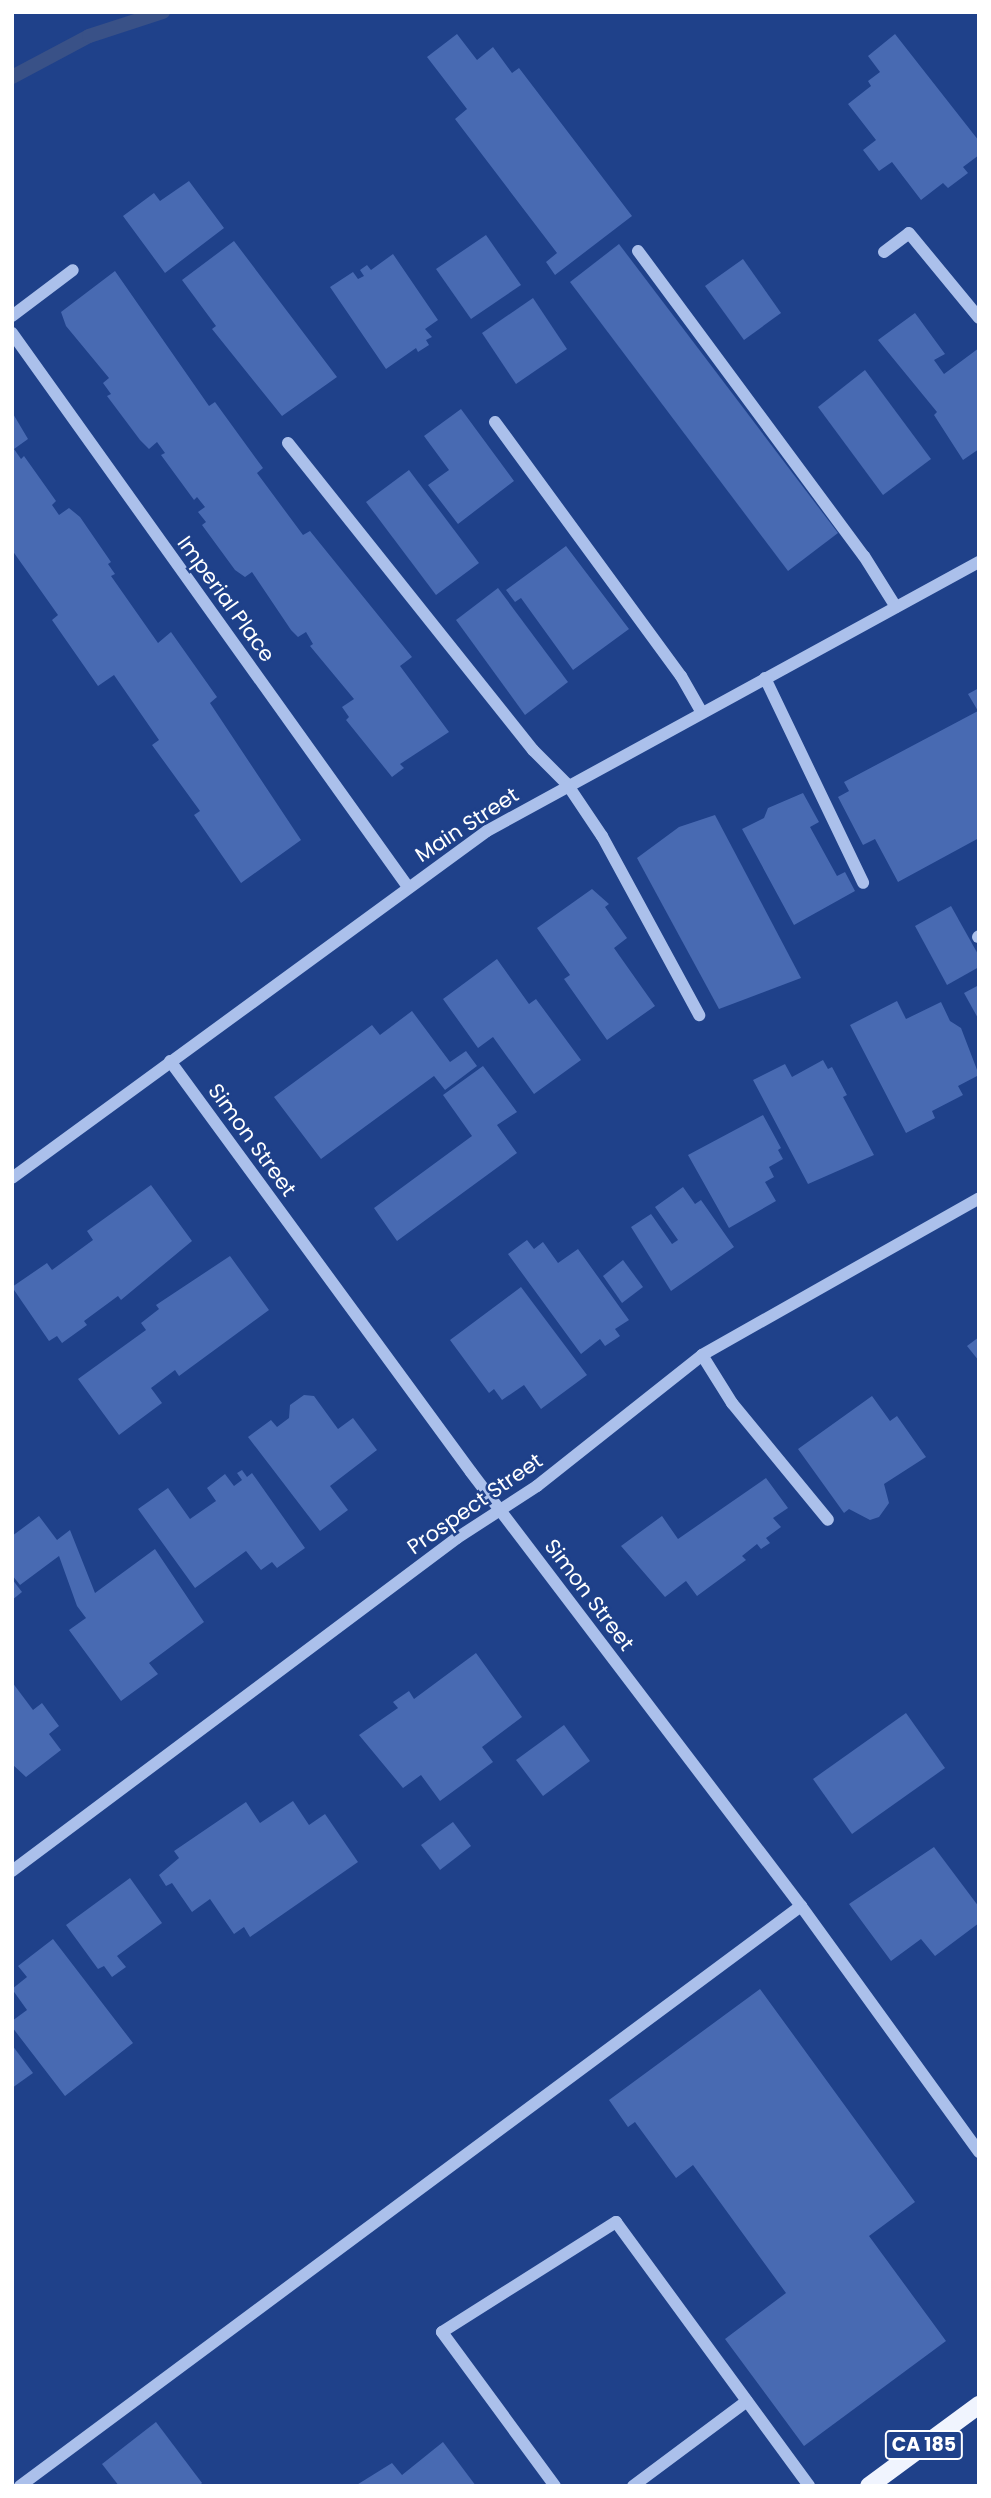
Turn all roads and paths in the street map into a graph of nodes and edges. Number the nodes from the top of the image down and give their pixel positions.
1 (638, 251) dead end
2 (884, 252) dead end
3 (73, 270) dead end
4 (12, 316) edge
5 (979, 318) edge
6 (12, 334) edge
7 (495, 422) dead end
8 (288, 443) dead end
9 (979, 562) edge
10 (896, 607) junction
11 (765, 678) junction
12 (701, 711) junction
13 (567, 784) junction
14 (863, 883) dead end
15 (408, 887) junction
16 (699, 1015) dead end
17 (170, 1061) junction
18 (12, 1178) edge
19 (979, 1198) edge
20 (702, 1355) junction
21 (503, 1510) junction
22 (828, 1520) dead end
23 (12, 1871) edge
24 (801, 1906) junction
25 (979, 2152) edge
26 (747, 2401) junction
27 (979, 2405) edge
28 (879, 2483) edge
29 (20, 2486) edge
30 (555, 2486) edge
31 (633, 2486) edge
32 (810, 2486) edge

1 - 10 street
2 - 5 street
3 - 4 street
6 - 15 street, Imperial Place
7 - 12 street
8 - 13 street
9 - 10 street, Main Street
10 - 11 street, Main Street
11 - 12 street, Main Street
11 - 14 street
12 - 13 street, Main Street
13 - 15 street, Main Street
13 - 16 street
15 - 17 street, Main Street
17 - 18 street, Main Street
17 - 21 street, Simon Street
19 - 20 street, Prospect Street
20 - 21 street, Prospect Street
20 - 22 street
21 - 23 street, Prospect Street
21 - 24 street, Simon Street
24 - 25 street, Simon Street
24 - 29 street
26 - 30 street
26 - 31 street
26 - 32 street
27 - 28 main road, CA 185

